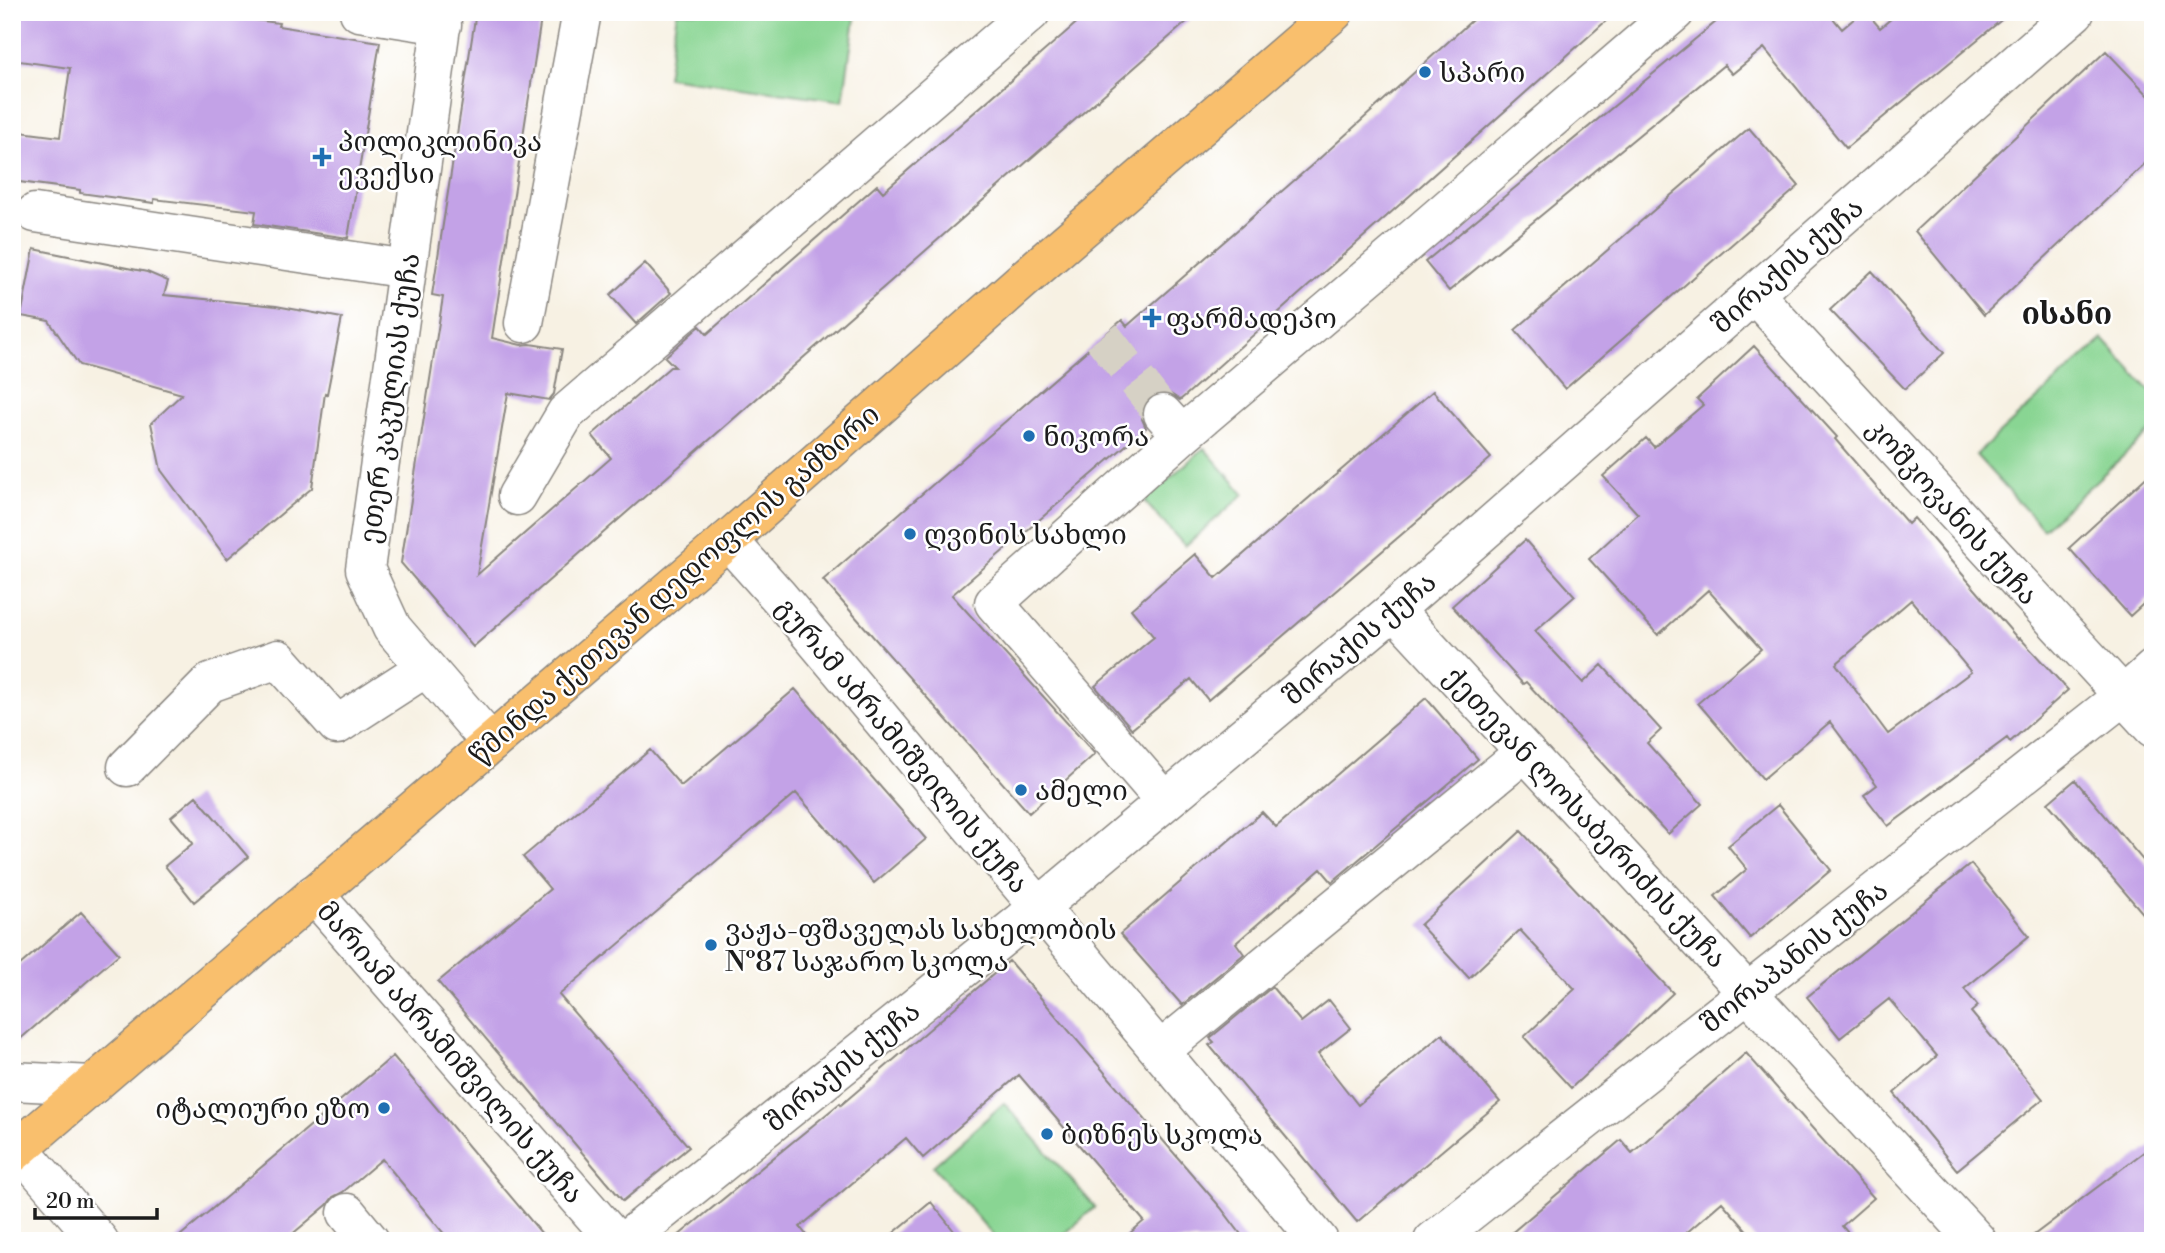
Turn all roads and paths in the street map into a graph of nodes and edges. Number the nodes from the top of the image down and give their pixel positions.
1 (359, 12) edge
2 (582, 12) edge
3 (1031, 12) edge
4 (1334, 12) edge
5 (1675, 12) edge
6 (2075, 12) edge
7 (442, 19) edge
8 (35, 213) dead end
9 (407, 269) junction
10 (1754, 294) junction
11 (524, 323) dead end
12 (517, 496) dead end
13 (728, 540) junction
14 (1394, 610) junction
15 (425, 668) junction
16 (2153, 669) edge
17 (2123, 696) junction
18 (2153, 728) edge
19 (491, 743) junction
20 (1525, 752) junction
21 (127, 768) dead end
22 (1165, 801) junction
23 (314, 894) junction
24 (1039, 906) junction
25 (1748, 993) junction
26 (1160, 1051) junction
27 (12, 1081) edge
28 (93, 1084) junction
29 (16, 1151) edge
30 (99, 1241) edge
31 (616, 1241) edge
32 (625, 1241) edge
33 (1319, 1241) edge
34 (1433, 1241) edge
35 (1977, 1241) edge

1 - 7 street
2 - 11 street
3 - 12 street
4 - 13 main road, წმინდა ქეთევან დედოფლის გამზირი
5 - 22 street
6 - 10 street, შირაქის ქუჩა
7 - 9 street, ეთერ კაკულიას ქუჩა
8 - 9 street
9 - 15 street, ეთერ კაკულიას ქუჩა
10 - 14 street, შირაქის ქუჩა
10 - 17 street, კოშკოვანის ქუჩა
13 - 19 main road, წმინდა ქეთევან დედოფლის გამზირი
13 - 24 street, გურამ აბრამიშვილის ქუჩა
14 - 20 street, ქეთევან ლოსაბერიძის ქუჩა
14 - 22 street, შირაქის ქუჩა
15 - 19 street, ეთერ კაკულიას ქუჩა
15 - 21 street
16 - 17 street, შორაპანის ქუჩა
17 - 18 street, კოშკოვანის ქუჩა
17 - 25 street, შორაპანის ქუჩა
19 - 23 main road, წმინდა ქეთევან დედოფლის გამზირი
20 - 25 street, ქეთევან ლოსაბერიძის ქუჩა
20 - 26 street
22 - 24 street, შირაქის ქუჩა
23 - 28 main road, წმინდა ქეთევან დედოფლის გამზირი
23 - 31 street, მარიამ აბრამიშვილის ქუჩა
24 - 26 street, გურამ აბრამიშვილის ქუჩა
24 - 32 street, შირაქის ქუჩა
25 - 34 street, შორაპანის ქუჩა
25 - 35 street, ქეთევან ლოსაბერიძის ქუჩა
26 - 33 street, გურამ აბრამიშვილის ქუჩა
27 - 28 street
28 - 29 main road, წმინდა ქეთევან დედოფლის გამზირი
29 - 30 street

